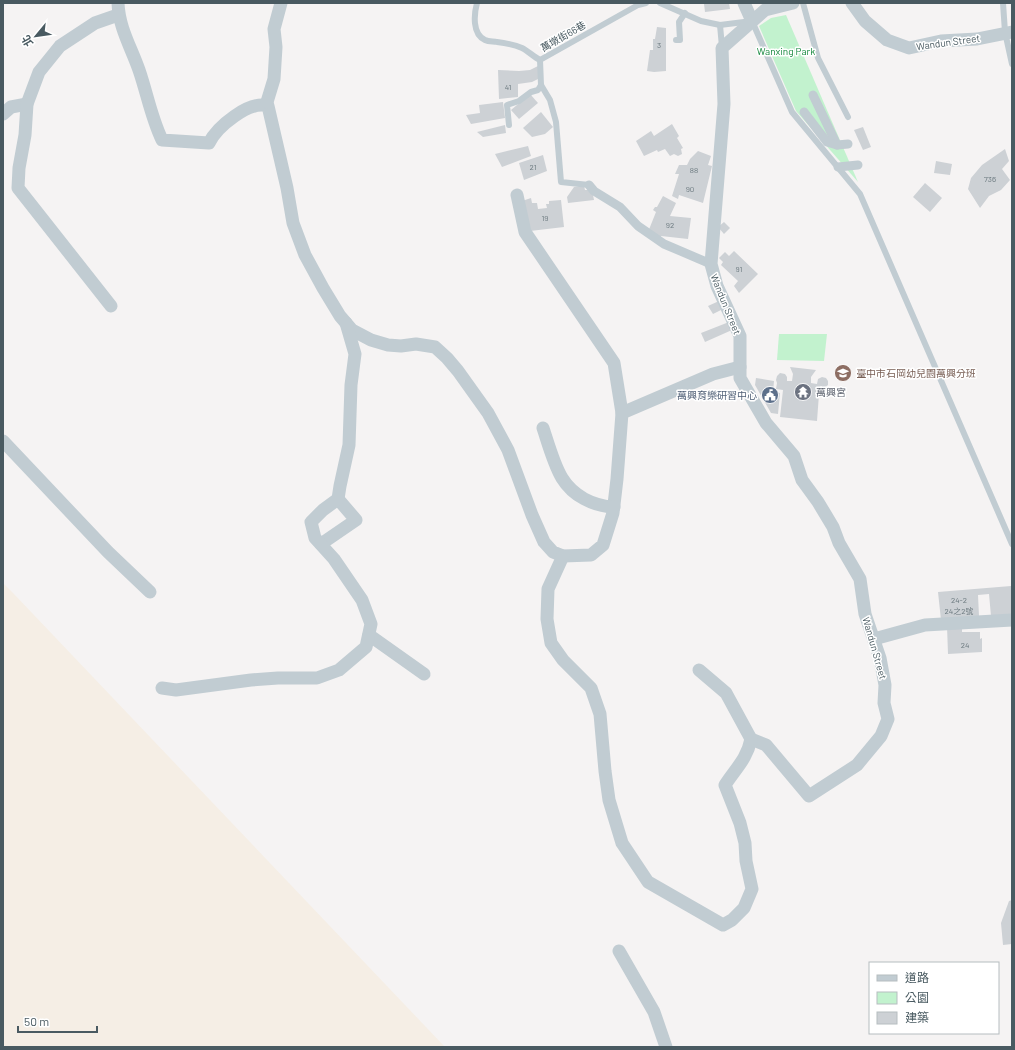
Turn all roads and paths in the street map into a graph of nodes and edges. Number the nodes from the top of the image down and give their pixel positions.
1 (281, 3) edge
2 (477, 3) edge
3 (646, 3) edge
4 (660, 3) edge
5 (744, 3) edge
6 (803, 3) edge
7 (852, 3) edge
8 (1003, 3) edge
9 (788, 4) edge
10 (763, 7) edge
11 (118, 9) edge
12 (685, 13) junction
13 (752, 21) junction
14 (720, 25) junction
15 (1009, 32) edge
16 (676, 40) dead end
17 (722, 48) junction
18 (540, 60) junction
19 (1012, 64) edge
20 (541, 85) junction
21 (813, 95) dead end
22 (267, 102) dead end
23 (27, 104) junction
24 (804, 112) dead end
25 (3, 114) edge
26 (848, 117) dead end
27 (509, 125) dead end
28 (848, 144) dead end
29 (837, 145) junction
30 (858, 165) dead end
31 (838, 167) junction
32 (589, 185) joint
33 (517, 195) dead end
34 (711, 264) junction
35 (111, 306) dead end
36 (346, 323) junction
37 (740, 367) junction
38 (622, 414) junction
39 (543, 428) dead end
40 (3, 441) edge
41 (338, 499) junction
42 (614, 507) junction
43 (321, 544) junction
44 (1012, 544) edge
45 (563, 556) junction
46 (150, 592) dead end
47 (1012, 620) edge
48 (369, 635) junction
49 (874, 639) junction
50 (699, 670) dead end
51 (424, 674) dead end
52 (162, 688) dead end
53 (751, 739) junction
54 (619, 951) dead end
55 (666, 1047) edge

1 - 22 street
2 - 18 lane
3 - 18 lane, 萬墩街66巷
4 - 12 lane
5 - 13 street
6 - 26 lane
7 - 15 street, Wandun Street
8 - 15 lane
9 - 10 street
10 - 13 street
11 - 23 street
11 - 36 street
12 - 14 lane
12 - 16 lane
13 - 14 lane
13 - 17 street
13 - 31 lane
14 - 17 lane
15 - 19 lane
17 - 34 street, Wandun Street
18 - 20 lane, 萬墩街66巷
20 - 27 lane
20 - 32 lane, 萬墩街66巷
21 - 29 street
23 - 25 street
23 - 35 street
24 - 29 street
28 - 29 street
30 - 31 street
31 - 44 lane
32 - 34 street
33 - 38 street
34 - 37 street, Wandun Street
36 - 41 street
36 - 45 street
37 - 38 street
37 - 49 street, Wandun Street
38 - 42 street
39 - 42 street
40 - 46 street
41 - 43 street
41 - 43 street
42 - 45 street
43 - 48 street
45 - 53 street
47 - 49 street
48 - 51 street
48 - 52 street
49 - 53 street, Wandun Street
50 - 53 street
54 - 55 street

